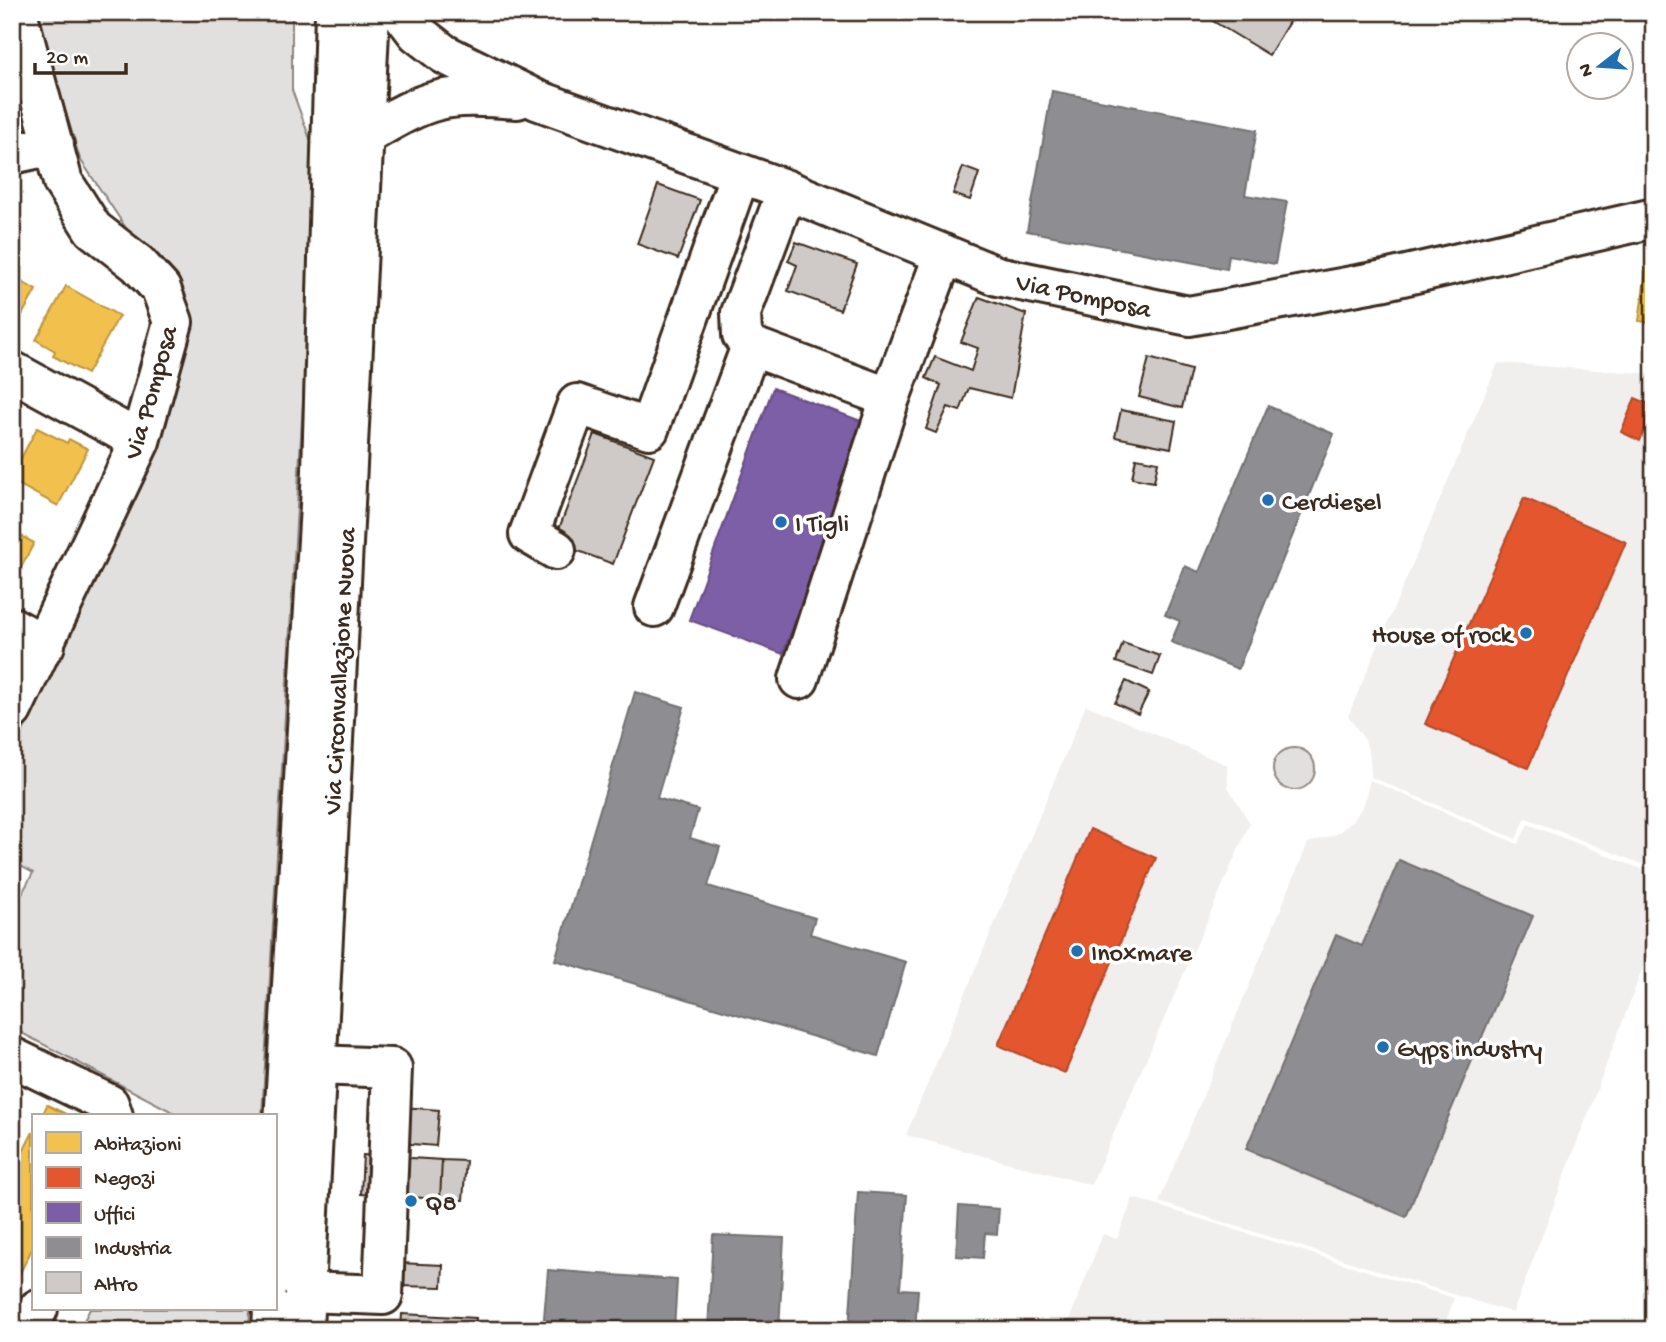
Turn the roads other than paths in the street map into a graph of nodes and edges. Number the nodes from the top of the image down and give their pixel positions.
1 (16, 12) edge
2 (335, 12) edge
3 (401, 12) edge
4 (369, 31) edge
5 (444, 54) junction
6 (334, 64) junction
7 (368, 89) junction
8 (432, 100) junction
9 (537, 100) junction
10 (366, 135) junction
11 (54, 145) junction
12 (12, 154) edge
13 (740, 174) junction
14 (787, 190) junction
15 (1654, 218) edge
16 (944, 254) junction
17 (751, 346) junction
18 (12, 371) edge
19 (890, 398) junction
20 (140, 441) junction
21 (556, 550) dead end
22 (654, 607) dead end
23 (28, 636) edge
24 (799, 679) dead end
25 (12, 710) edge
26 (12, 1057) edge
27 (317, 1065) junction
28 (112, 1114) edge
29 (284, 1293) edge
30 (37, 1310) edge
31 (27, 1330) edge
32 (272, 1330) edge
33 (303, 1330) edge

1 - 11 street, Via Pomposa
2 - 6 street, Via Circonvallazione Nuova
3 - 5 street, Via Pomposa
4 - 5 street, Via Pomposa
4 - 6 street, Via Pomposa
4 - 7 street, Via Circonvallazione Nuova
5 - 9 street, Via Pomposa
6 - 7 street, Via Pomposa
6 - 29 street, Via Circonvallazione Nuova
7 - 8 street, Via Pomposa
7 - 10 street, Via Circonvallazione Nuova
8 - 9 street, Via Pomposa
8 - 10 street, Via Pomposa
9 - 13 street, Via Pomposa
10 - 27 street, Via Circonvallazione Nuova
11 - 12 street
11 - 20 street, Via Pomposa
13 - 14 street, Via Pomposa
13 - 21 street
14 - 16 street, Via Pomposa
14 - 17 street
15 - 16 street, Via Pomposa
16 - 19 street
17 - 19 street
17 - 22 street
18 - 20 street
19 - 24 street
20 - 23 street, Via Pomposa
23 - 25 street, Via Pomposa
26 - 28 street
27 - 29 street, Via Circonvallazione Nuova
27 - 29 street
29 - 32 street, Via Circonvallazione Nuova
29 - 33 street, Via Circonvallazione Nuova
30 - 31 street

